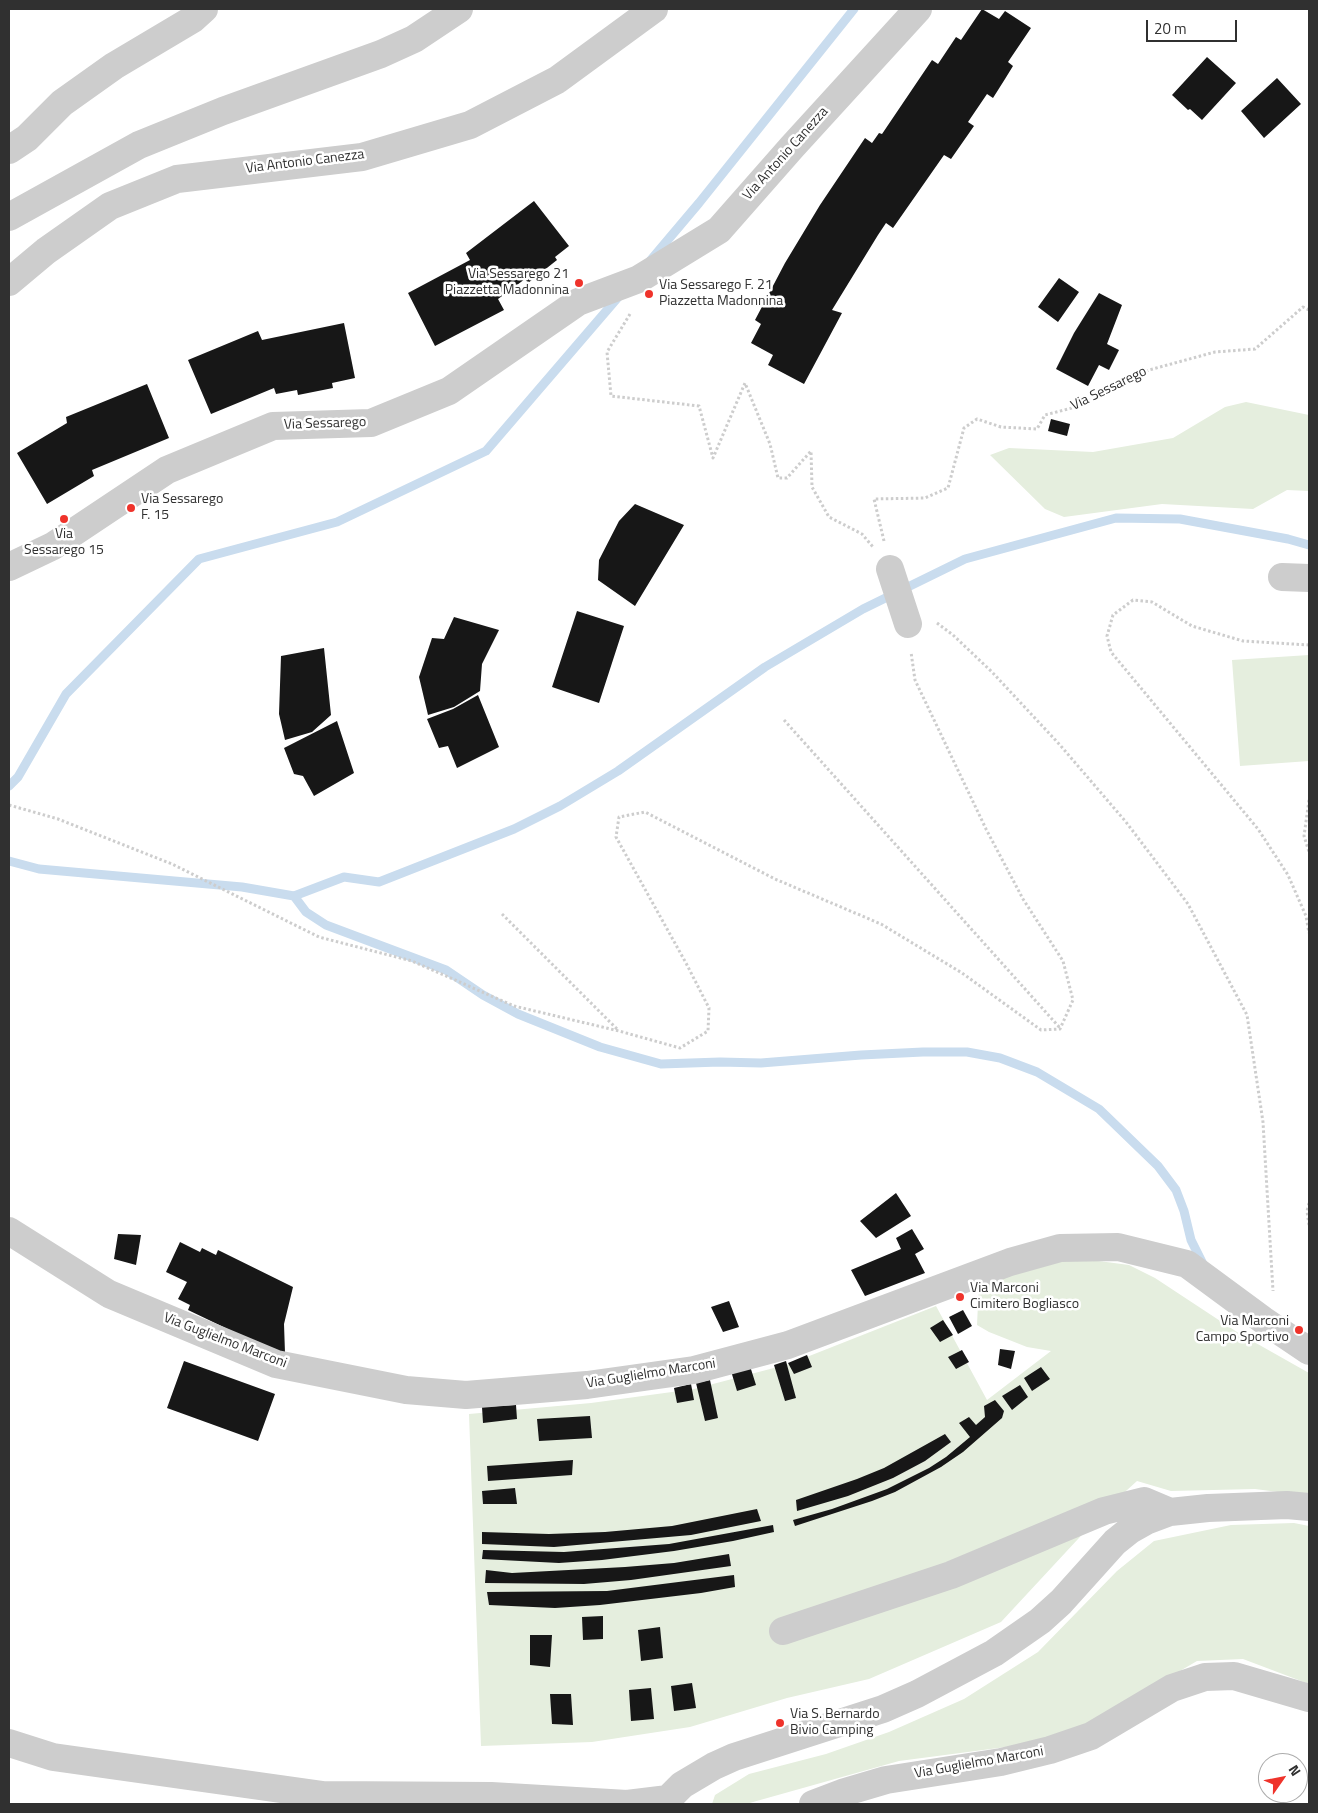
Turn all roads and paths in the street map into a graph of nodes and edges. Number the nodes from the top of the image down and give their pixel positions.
1 (204, 9) edge
2 (459, 9) edge
3 (654, 9) edge
4 (918, 9) edge
5 (9, 150) edge
6 (9, 217) edge
7 (639, 279) junction
8 (9, 282) edge
9 (1309, 310) edge
10 (9, 567) edge
11 (890, 569) junction
12 (1282, 577) dead end
13 (1309, 578) edge
14 (908, 624) junction
15 (1309, 645) edge
16 (784, 720) dead end
17 (1309, 800) edge
18 (9, 805) edge
19 (1309, 852) edge
20 (502, 914) dead end
21 (1309, 933) edge
22 (1060, 1029) junction
23 (619, 1031) junction
24 (1309, 1203) edge
25 (1309, 1225) edge
26 (9, 1231) edge
27 (1262, 1320) junction
28 (1307, 1348) edge
29 (1309, 1508) edge
30 (1170, 1512) junction
31 (783, 1631) dead end
32 (1309, 1698) edge
33 (9, 1743) edge
34 (668, 1801) edge
35 (813, 1804) edge

1 - 5 street
2 - 6 street
3 - 8 street, Via Antonio Canezza
4 - 7 street, Via Antonio Canezza
7 - 10 street, Via Sessarego
7 - 11 path
9 - 11 path, Via Sessarego
11 - 14 street
12 - 13 street
14 - 22 path
14 - 27 path
15 - 21 path
16 - 22 path
17 - 19 path
18 - 23 path
20 - 23 path
22 - 23 path
24 - 25 path
26 - 27 street, Via Guglielmo Marconi
27 - 28 street, Via Guglielmo Marconi
29 - 30 street
30 - 31 street
30 - 34 street
32 - 35 street, Via Guglielmo Marconi
33 - 34 street

